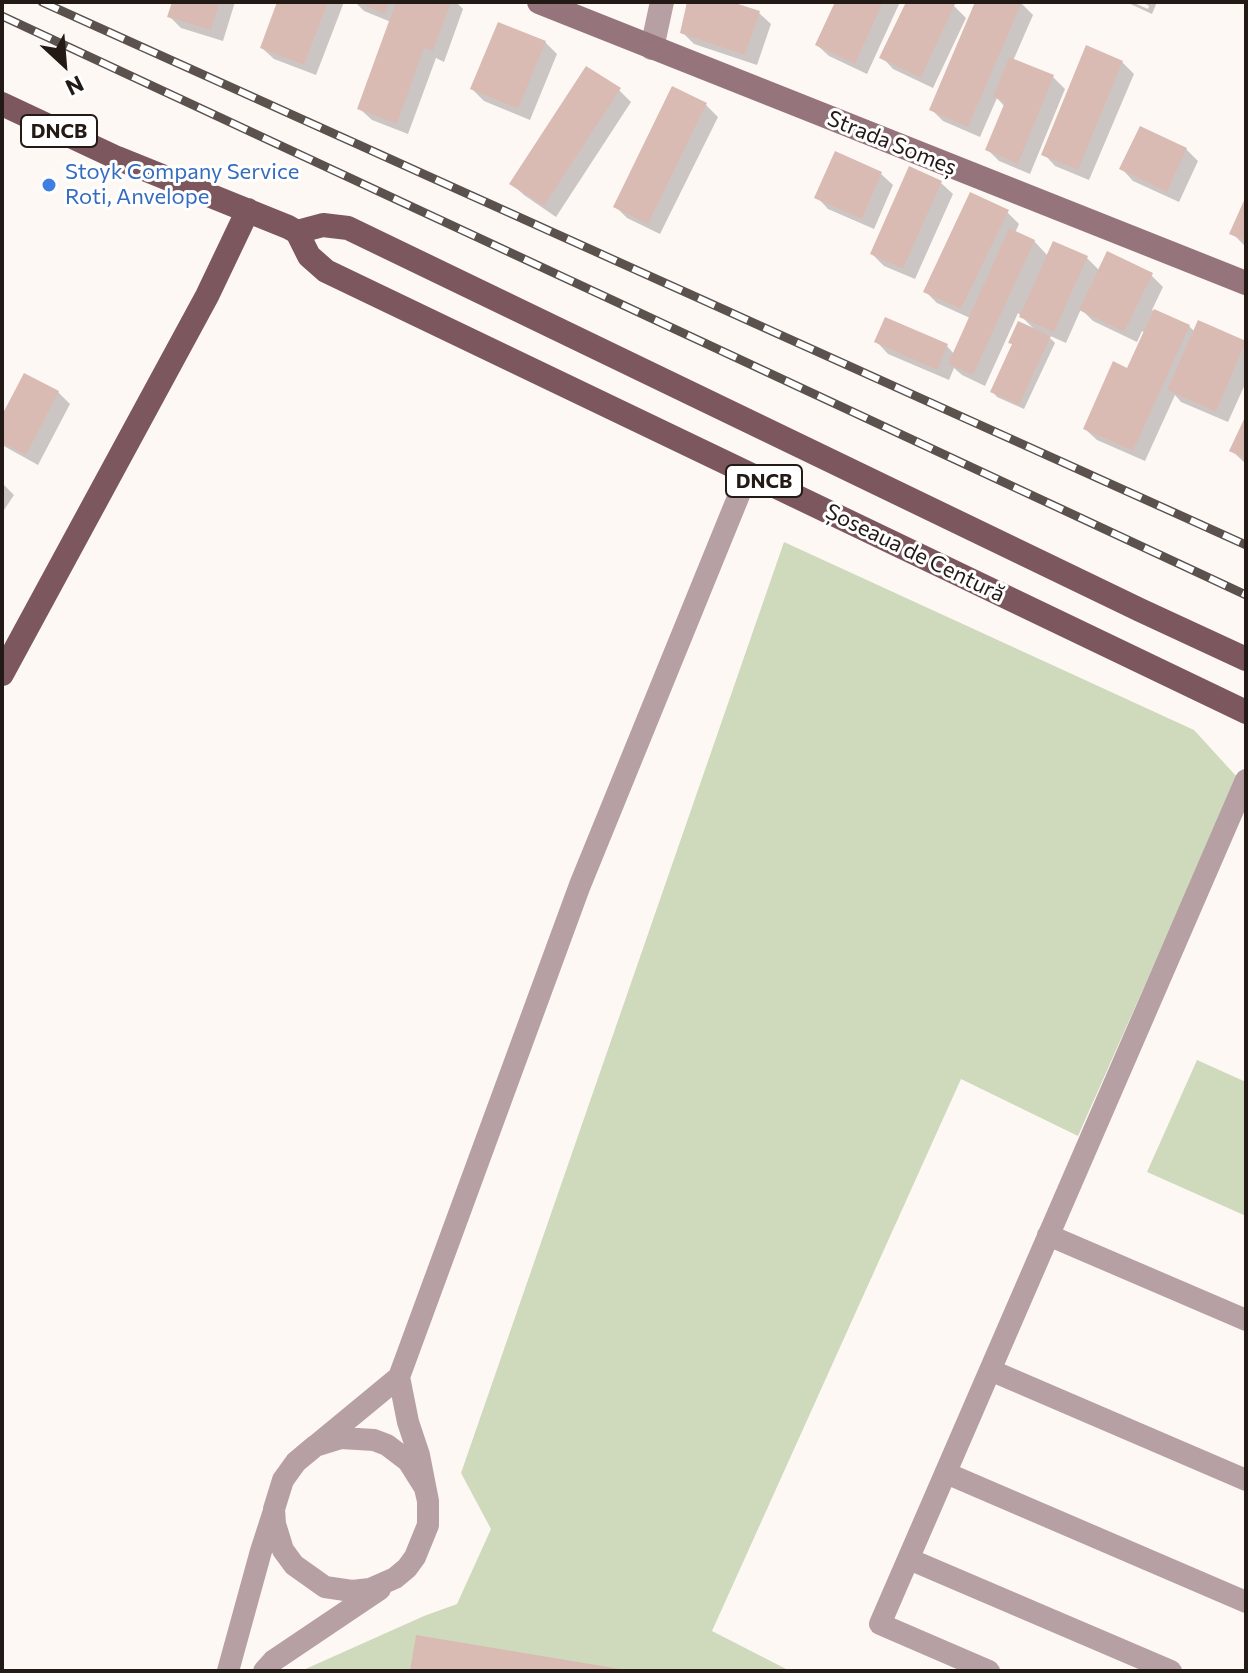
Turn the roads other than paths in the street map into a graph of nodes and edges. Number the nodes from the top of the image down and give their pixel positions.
1 (539, 2) edge
2 (662, 2) edge
3 (652, 48) junction
4 (2, 104) edge
5 (248, 210) junction
6 (297, 232) junction
7 (1246, 283) edge
8 (748, 473) junction
9 (1246, 659) edge
10 (2, 674) edge
11 (1246, 712) edge
12 (1246, 780) edge
13 (1048, 1235) junction
14 (1246, 1320) edge
15 (990, 1370) junction
16 (399, 1377) junction
17 (296, 1462) junction
18 (946, 1473) junction
19 (1246, 1480) edge
20 (428, 1501) junction
21 (274, 1509) junction
22 (909, 1559) junction
23 (395, 1578) junction
24 (1246, 1602) edge
25 (228, 1671) edge
26 (264, 1671) edge
27 (989, 1671) edge
28 (1171, 1671) edge

1 - 3 street, Strada Someș
2 - 3 street
3 - 7 street, Strada Someș
4 - 5 main road, DNCB
5 - 6 main road, DNCB
5 - 10 main road
6 - 8 main road, Șoseaua de Centură / DNCB
6 - 9 main road, Șoseaua de Centură / DNCB
8 - 11 main road, Șoseaua de Centură / DNCB
8 - 16 lane
12 - 13 lane
13 - 14 lane
13 - 15 lane
15 - 18 lane
15 - 19 lane
16 - 17 lane
16 - 20 lane
17 - 20 lane
17 - 21 lane
18 - 22 lane
18 - 24 lane
20 - 23 lane
21 - 23 lane
21 - 25 lane
22 - 27 lane
22 - 28 lane
23 - 26 lane

